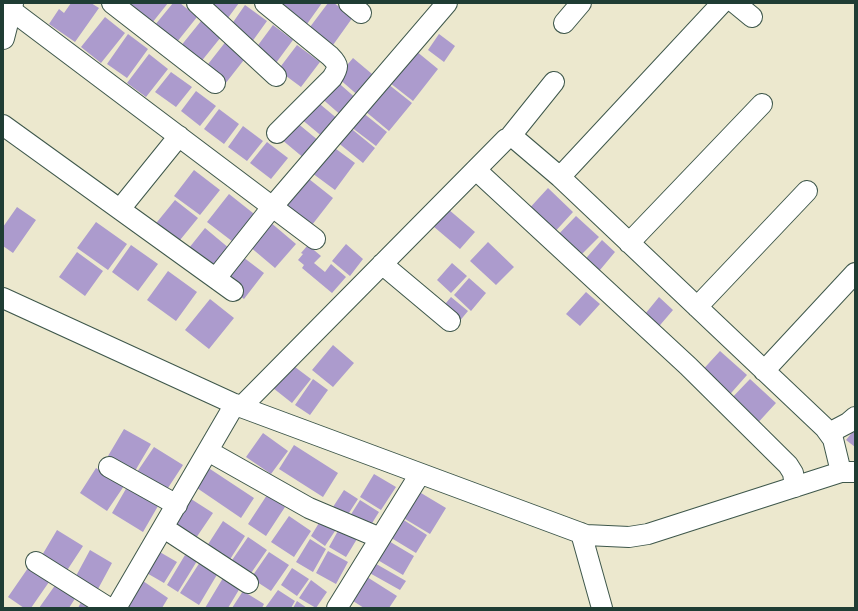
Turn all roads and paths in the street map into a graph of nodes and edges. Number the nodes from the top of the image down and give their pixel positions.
1 (112, 3) edge
2 (197, 3) edge
3 (265, 3) edge
4 (446, 3) edge
5 (580, 3) edge
6 (722, 3) edge
7 (735, 3) edge
8 (12, 7) edge
9 (752, 17) dead end
10 (564, 22) dead end
11 (3, 38) edge
12 (276, 76) dead end
13 (554, 82) dead end
14 (215, 83) dead end
15 (762, 104) dead end
16 (3, 125) edge
17 (277, 132) dead end
18 (179, 136) junction
19 (509, 138) junction
20 (476, 170) junction
21 (560, 177) junction
22 (807, 191) dead end
23 (273, 206) junction
24 (120, 209) junction
25 (315, 239) dead end
26 (629, 243) junction
27 (382, 264) junction
28 (855, 273) edge
29 (216, 278) junction
30 (233, 291) dead end
31 (3, 298) edge
32 (697, 307) junction
33 (450, 321) dead end
34 (764, 371) junction
35 (238, 405) junction
36 (855, 416) edge
37 (830, 433) junction
38 (208, 451) junction
39 (109, 467) dead end
40 (848, 472) edge
41 (420, 474) junction
42 (795, 487) junction
43 (177, 505) junction
44 (164, 528) junction
45 (581, 533) junction
46 (380, 538) junction
47 (36, 562) dead end
48 (248, 583) dead end
49 (109, 608) edge
50 (116, 608) edge
51 (337, 608) edge
52 (602, 608) edge

1 - 14 street
2 - 12 street
3 - 17 street
4 - 23 street
5 - 10 street
6 - 21 street
7 - 9 street
8 - 11 highway
8 - 18 street
13 - 19 street
15 - 26 street
16 - 24 street
18 - 23 street
18 - 24 street
19 - 20 street
19 - 21 street
20 - 27 street
20 - 42 street
21 - 26 street
22 - 32 street
23 - 25 street
23 - 29 street
24 - 29 street
26 - 32 street
27 - 33 street
27 - 35 street
28 - 34 street
29 - 30 street
31 - 35 street
32 - 34 street
34 - 37 street
35 - 38 street
35 - 41 street
36 - 37 street
37 - 40 street
38 - 43 street
38 - 46 street
39 - 43 street
40 - 42 street
41 - 45 street
41 - 46 street
42 - 45 street
43 - 44 street
44 - 48 street
44 - 50 street
45 - 52 street
46 - 51 street
47 - 49 street

